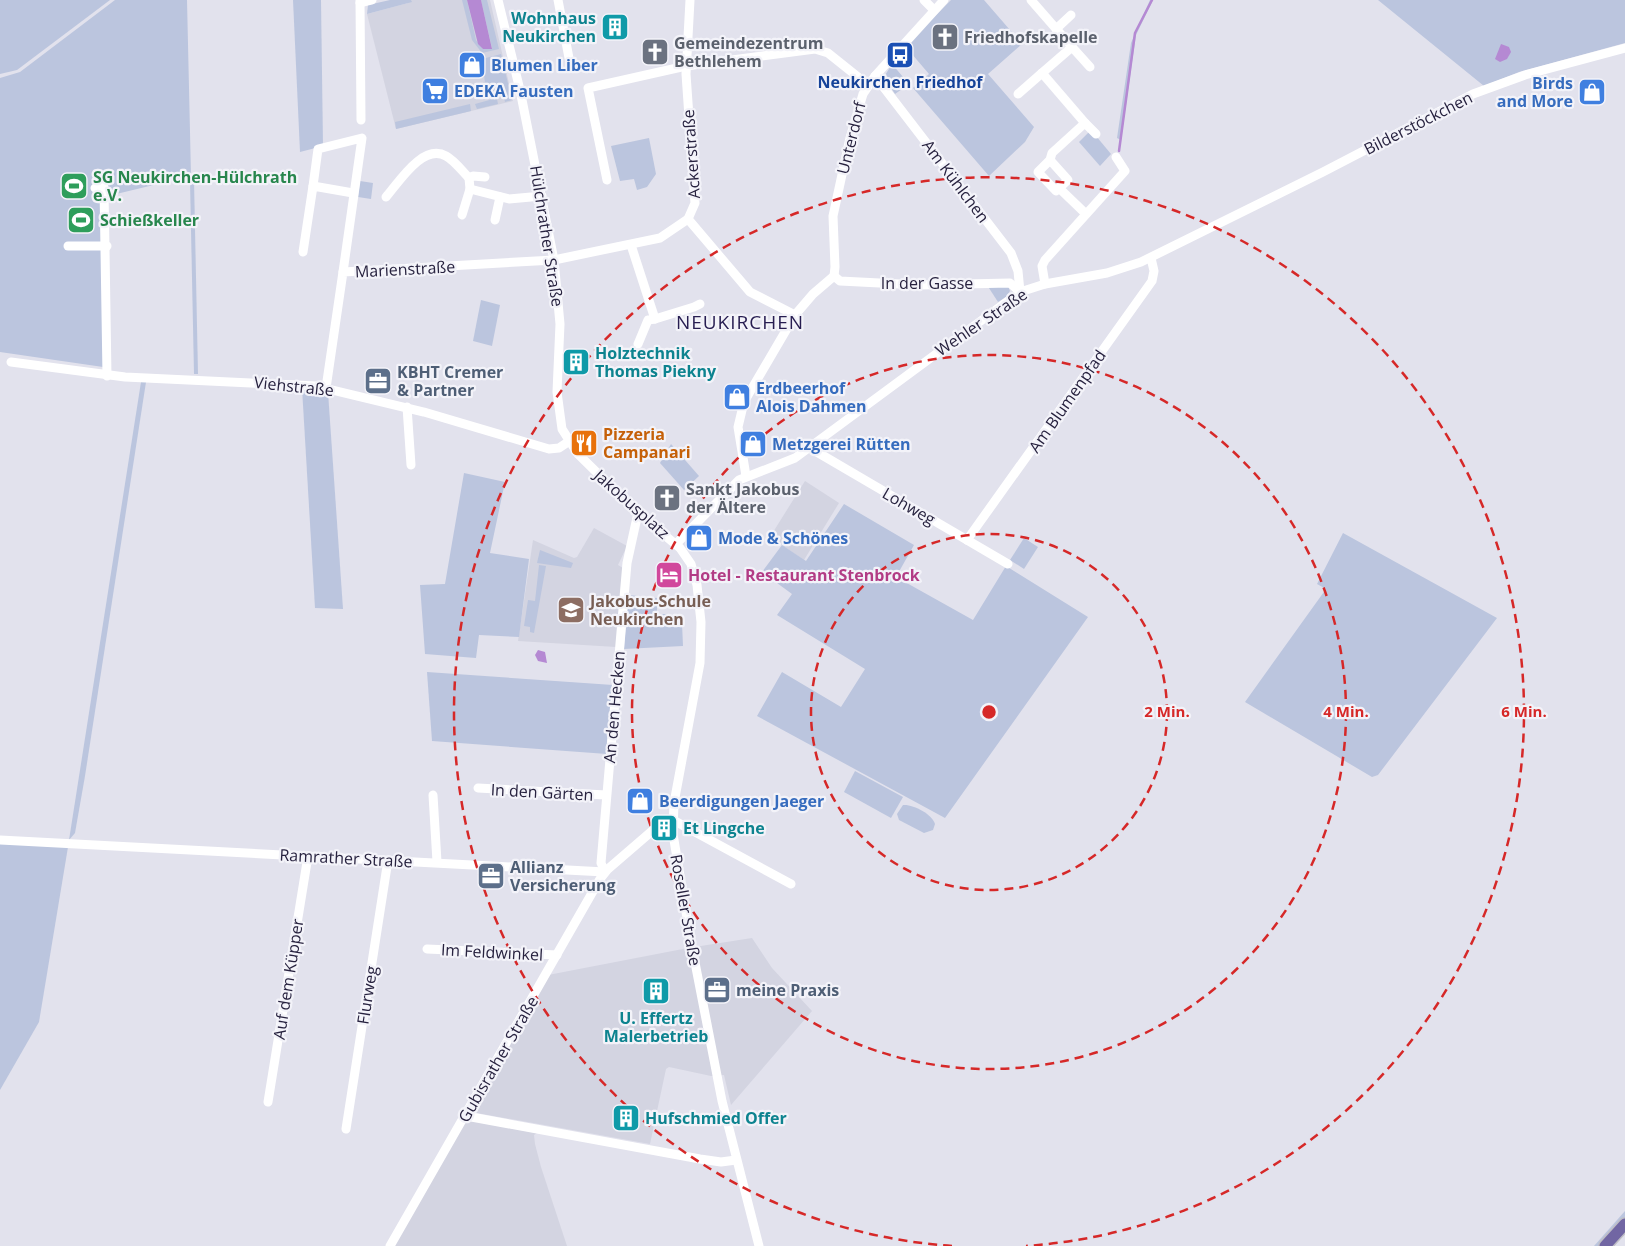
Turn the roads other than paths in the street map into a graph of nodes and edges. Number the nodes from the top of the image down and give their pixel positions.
1 (372, 0) edge
2 (498, 0) edge
3 (504, 0) edge
4 (558, 0) edge
5 (690, 0) edge
6 (924, 0) edge
7 (944, 0) edge
8 (360, 1) edge
9 (1035, 1) edge
10 (934, 10) junction
11 (1071, 15) dead end
12 (1056, 29) junction
13 (1072, 47) junction
14 (1625, 48) edge
15 (569, 58) dead end
16 (686, 66) junction
17 (1090, 67) dead end
18 (1042, 73) junction
19 (875, 76) junction
20 (868, 85) junction
21 (520, 90) junction
22 (1018, 94) dead end
23 (360, 120) dead end
24 (1085, 123) junction
25 (1096, 134) dead end
26 (1116, 157) dead end
27 (1050, 160) junction
28 (485, 177) dead end
29 (469, 178) junction
30 (606, 180) dead end
31 (313, 186) junction
32 (95, 188) dead end
33 (1059, 188) junction
34 (470, 189) junction
35 (353, 193) junction
36 (542, 196) junction
37 (386, 197) dead end
38 (500, 197) junction
39 (1086, 214) junction
40 (462, 215) dead end
41 (688, 219) junction
42 (495, 220) dead end
43 (1220, 224) joint
44 (631, 245) junction
45 (68, 246) dead end
46 (107, 246) junction
47 (303, 252) dead end
48 (1151, 258) junction
49 (554, 260) junction
50 (342, 272) junction
51 (834, 276) junction
52 (1045, 284) junction
53 (1020, 292) junction
54 (700, 304) dead end
55 (795, 316) junction
56 (655, 319) junction
57 (638, 344) dead end
58 (11, 362) dead end
59 (107, 376) junction
60 (326, 388) junction
61 (407, 408) junction
62 (568, 442) junction
63 (810, 448) junction
64 (411, 465) dead end
65 (767, 470) joint
66 (746, 476) junction
67 (638, 513) junction
68 (968, 540) junction
69 (676, 544) junction
70 (1008, 564) dead end
71 (478, 788) dead end
72 (433, 795) dead end
73 (606, 795) junction
74 (673, 820) junction
75 (0, 840) edge
76 (308, 856) junction
77 (388, 860) junction
78 (437, 862) junction
79 (605, 872) junction
80 (791, 884) dead end
81 (427, 949) dead end
82 (557, 955) junction
83 (268, 1102) dead end
84 (466, 1116) junction
85 (346, 1129) dead end
86 (736, 1160) junction
87 (1625, 1224) edge
88 (390, 1246) edge
89 (759, 1246) edge
90 (1605, 1246) edge

1 - 8 street
2 - 21 street, Hülchrather Straße
3 - 21 street, Hülchrather Straße
4 - 15 street
5 - 16 street, Ackerstraße
6 - 10 street
7 - 10 street, Unterdorf
8 - 23 street
9 - 12 street
10 - 19 street, Unterdorf
11 - 12 street
12 - 13 street
13 - 17 street
13 - 18 street
14 - 43 street, Bilderstöckchen
16 - 20 street
16 - 30 street
16 - 41 street, Ackerstraße
18 - 22 street
18 - 24 street
19 - 20 street, Unterdorf
19 - 53 street, Am Kühlchen
20 - 51 street, Unterdorf
21 - 36 street, Hülchrather Straße
24 - 25 street
24 - 27 street
26 - 39 street
27 - 33 street
27 - 33 street
28 - 29 street
29 - 34 street
29 - 37 street
31 - 35 street
31 - 35 street
31 - 47 street
32 - 46 street
33 - 39 street
34 - 38 street
34 - 40 street
35 - 50 street
36 - 38 street
36 - 49 street, Hülchrather Straße
38 - 42 street
39 - 52 street
41 - 44 street, Marienstraße
41 - 55 street, Ackerstraße
43 - 48 street, Wehler Straße
44 - 49 street, Marienstraße
44 - 56 street
45 - 46 street
46 - 59 street
48 - 52 street, Wehler Straße
48 - 68 street, Am Blumenpfad
49 - 50 street, Marienstraße
49 - 62 street, Hülchrather Straße
50 - 60 street, Marienstraße
51 - 53 street, In der Gasse
51 - 55 street
52 - 53 street, Wehler Straße
53 - 63 street, Wehler Straße
54 - 56 street
55 - 66 street
56 - 57 street
58 - 59 street, Viehstraße
59 - 60 street, Viehstraße
60 - 61 street, Viehstraße
61 - 62 street, Viehstraße
61 - 64 street
62 - 67 street, Jakobusplatz
63 - 65 street, Wehler Straße
63 - 68 street, Lohweg
65 - 66 street, Jakobusplatz
66 - 69 street, Jakobusplatz
67 - 69 street, Jakobusplatz
67 - 73 street, An den Hecken
68 - 70 street, Lohweg
69 - 74 street, Roseller Straße
71 - 73 street, In den Gärten
72 - 78 street
73 - 79 street, An den Hecken
74 - 79 street
74 - 80 street
74 - 86 street, Roseller Straße
75 - 76 street, Ramrather Straße
76 - 77 street, Ramrather Straße
76 - 83 street, Auf dem Küpper
77 - 78 street, Ramrather Straße
77 - 85 street, Flurweg
78 - 79 street, Ramrather Straße
79 - 82 street, Gubisrather Straße
81 - 82 street, Im Feldwinkel
82 - 84 street, Gubisrather Straße
84 - 86 street
84 - 88 street, Gubisrather Straße
86 - 89 street, Roseller Straße
87 - 90 main road

